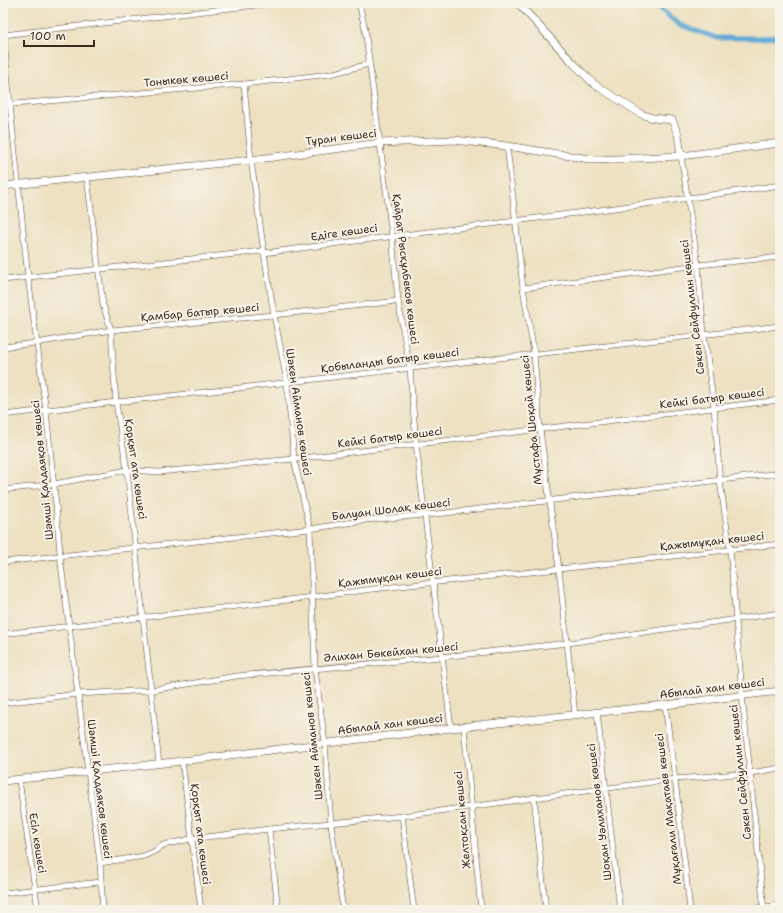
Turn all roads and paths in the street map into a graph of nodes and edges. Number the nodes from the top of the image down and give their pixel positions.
1 (273, 3) edge
2 (359, 3) edge
3 (518, 3) edge
4 (3, 27) edge
5 (3, 34) edge
6 (370, 64) junction
7 (244, 84) junction
8 (10, 104) junction
9 (3, 105) edge
10 (380, 143) junction
11 (780, 143) edge
12 (507, 146) junction
13 (681, 156) junction
14 (252, 160) junction
15 (87, 177) junction
16 (19, 185) junction
17 (780, 185) edge
18 (3, 186) edge
19 (687, 199) junction
20 (515, 221) junction
21 (392, 236) junction
22 (264, 253) junction
23 (780, 257) edge
24 (698, 265) junction
25 (98, 269) junction
26 (28, 277) junction
27 (3, 280) edge
28 (523, 288) junction
29 (398, 301) junction
30 (274, 316) junction
31 (780, 326) edge
32 (111, 330) junction
33 (704, 334) junction
34 (36, 343) junction
35 (3, 347) edge
36 (534, 353) junction
37 (410, 369) junction
38 (287, 382) junction
39 (780, 400) edge
40 (116, 403) junction
41 (714, 407) junction
42 (46, 411) junction
43 (3, 416) edge
44 (540, 430) junction
45 (416, 444) junction
46 (294, 459) junction
47 (127, 470) junction
48 (780, 473) edge
49 (720, 481) junction
50 (54, 484) junction
51 (3, 490) edge
52 (550, 500) junction
53 (425, 515) junction
54 (310, 529) junction
55 (780, 544) edge
56 (136, 547) junction
57 (730, 549) junction
58 (61, 555) junction
59 (3, 562) edge
60 (559, 569) junction
61 (433, 582) junction
62 (312, 597) junction
63 (780, 613) edge
64 (143, 617) junction
65 (736, 619) junction
66 (69, 626) junction
67 (3, 634) edge
68 (568, 643) junction
69 (442, 657) junction
70 (315, 669) junction
71 (152, 690) junction
72 (780, 691) edge
73 (78, 694) junction
74 (742, 695) junction
75 (3, 703) edge
76 (665, 705) junction
77 (597, 712) junction
78 (575, 715) junction
79 (464, 727) junction
80 (451, 728) junction
81 (325, 744) junction
82 (182, 761) junction
83 (159, 764) junction
84 (780, 768) edge
85 (87, 771) junction
86 (750, 773) junction
87 (675, 779) junction
88 (18, 780) junction
89 (3, 781) edge
90 (606, 788) junction
91 (534, 797) junction
92 (470, 806) junction
93 (402, 816) junction
94 (331, 824) junction
95 (269, 829) junction
96 (191, 839) junction
97 (100, 863) junction
98 (100, 882) junction
99 (35, 889) junction
100 (3, 893) edge
101 (780, 905) edge
102 (764, 908) edge
103 (38, 910) edge
104 (103, 910) edge
105 (201, 910) edge
106 (278, 910) edge
107 (343, 910) edge
108 (414, 910) edge
109 (481, 910) edge
110 (546, 910) edge
111 (620, 910) edge
112 (690, 910) edge
113 (741, 910) edge

1 - 5 street
2 - 6 street, Қайрат Рысқұлбеков көшесі
3 - 13 street
4 - 5 street, Шәмші Қалдаяқов көшесі
5 - 8 street, Шәмші Қалдаяқов көшесі
6 - 7 street, Тоныкөк көшесі
6 - 10 street, Қайрат Рысқұлбеков көшесі
7 - 8 street, Тоныкөк көшесі
7 - 14 street, Шәкен Айманов көшесі
8 - 9 street, Тоныкөк көшесі
8 - 16 street, Шәмші Қалдаяқов көшесі
10 - 12 street, Тұран көшесі
10 - 14 street, Тұран көшесі
10 - 21 street, Қайрат Рысқұлбеков көшесі
11 - 13 street, Тұран көшесі
12 - 13 street, Тұран көшесі
12 - 20 street, Мұстафа Шоқай көшесі
13 - 19 street, Сәкен Сейфуллин көшесі
14 - 15 street, Тұран көшесі
14 - 22 street, Шәкен Айманов көшесі
15 - 16 street, Тұран көшесі
15 - 25 street, Қорқыт ата көшесі
16 - 18 street, Тұран көшесі
16 - 26 street, Шәмші Қалдаяқов көшесі
17 - 19 street, Едіге көшесі
19 - 20 street, Едіге көшесі
19 - 24 street, Сәкен Сейфуллин көшесі
20 - 21 street, Едіге көшесі
20 - 28 street, Мұстафа Шоқай көшесі
21 - 22 street, Едіге көшесі
21 - 29 street, Қайрат Рысқұлбеков көшесі
22 - 25 street, Едіге көшесі
22 - 30 street, Шәкен Айманов көшесі
23 - 24 street
24 - 28 street
24 - 33 street, Сәкен Сейфуллин көшесі
25 - 26 street, Едіге көшесі
25 - 32 street, Қорқыт ата көшесі
26 - 27 street, Едіге көшесі
26 - 34 street, Шәмші Қалдаяқов көшесі
28 - 36 street, Мұстафа Шоқай көшесі
29 - 30 street, Қамбар батыр көшесі
29 - 37 street, Қайрат Рысқұлбеков көшесі
30 - 32 street, Қамбар батыр көшесі
30 - 38 street, Шәкен Айманов көшесі
31 - 33 street, Қобыланды батыр көшесі
32 - 34 street, Қамбар батыр көшесі
32 - 40 street, Қорқыт ата көшесі
33 - 36 street, Қобыланды батыр көшесі
33 - 41 street, Сәкен Сейфуллин көшесі
34 - 35 street, Қамбар батыр көшесі
34 - 42 street, Шәмші Қалдаяқов көшесі
36 - 37 street, Қобыланды батыр көшесі
36 - 44 street, Мұстафа Шоқай көшесі
37 - 38 street, Қобыланды батыр көшесі
37 - 45 street, Қайрат Рысқұлбеков көшесі
38 - 40 street, Қобыланды батыр көшесі
38 - 46 street, Шәкен Айманов көшесі
39 - 41 street, Кейкі батыр көшесі
40 - 42 street, Қобыланды батыр көшесі
40 - 47 street, Қорқыт ата көшесі
41 - 44 street, Кейкі батыр көшесі
41 - 49 street, Сәкен Сейфуллин көшесі
42 - 43 street, Қобыланды батыр көшесі
42 - 50 street, Шәмші Қалдаяқов көшесі
44 - 45 street, Кейкі батыр көшесі
44 - 52 street, Мұстафа Шоқай көшесі
45 - 46 street, Кейкі батыр көшесі
45 - 53 street, Қайрат Рысқұлбеков көшесі
46 - 47 street, Кейкі батыр көшесі
46 - 54 street, Шәкен Айманов көшесі
47 - 50 street, Кейкі батыр көшесі
47 - 56 street, Қорқыт ата көшесі
48 - 49 street, Балуан Шолақ көшесі
49 - 52 street, Балуан Шолақ көшесі
49 - 57 street, Сәкен Сейфуллин көшесі
50 - 51 street, Кейкі батыр көшесі
50 - 58 street, Шәмші Қалдаяқов көшесі
52 - 53 street, Балуан Шолақ көшесі
52 - 60 street, Мұстафа Шоқай көшесі
53 - 54 street, Балуан Шолақ көшесі
53 - 61 street, Қайрат Рысқұлбеков көшесі
54 - 56 street, Балуан Шолақ көшесі
54 - 62 street, Шәкен Айманов көшесі
55 - 57 street, Қажымұқан көшесі
56 - 58 street, Балуан Шолақ көшесі
56 - 64 street, Қорқыт ата көшесі
57 - 60 street, Қажымұқан көшесі
57 - 65 street, Сәкен Сейфуллин көшесі
58 - 59 street, Балуан Шолақ көшесі
58 - 66 street, Шәмші Қалдаяқов көшесі
60 - 61 street, Қажымұқан көшесі
60 - 68 street, Мұстафа Шоқай көшесі
61 - 62 street, Қажымұқан көшесі
61 - 69 street, Қайрат Рысқұлбеков көшесі
62 - 64 street, Қажымұқан көшесі
62 - 70 street, Шәкен Айманов көшесі
63 - 65 street, Әлихан Бөкейхан көшесі
64 - 66 street, Қажымұқан көшесі
64 - 71 street, Қорқыт ата көшесі
65 - 68 street, Әлихан Бөкейхан көшесі
65 - 74 street, Сәкен Сейфуллин көшесі
66 - 67 street, Қажымұқан көшесі
66 - 73 street, Шәмші Қалдаяқов көшесі
68 - 69 street, Әлихан Бөкейхан көшесі
68 - 78 street, Мұстафа Шоқай көшесі
69 - 70 street, Әлихан Бөкейхан көшесі
69 - 80 street, Қайрат Рысқұлбеков көшесі
70 - 71 street, Әлихан Бөкейхан көшесі
70 - 81 street, Шәкен Айманов көшесі
71 - 73 street, Әлихан Бөкейхан көшесі
71 - 83 street, Қорқыт ата көшесі
72 - 74 street, Абылай хан көшесі
73 - 75 street, Әлихан Бөкейхан көшесі
73 - 85 street, Шәмші Қалдаяқов көшесі
74 - 76 street, Абылай хан көшесі
74 - 86 street, Сәкен Сейфуллин көшесі
76 - 77 street, Абылай хан көшесі
76 - 87 street, Мұқағали Мақатаев көшесі
77 - 78 street, Абылай хан көшесі
77 - 90 street, Шоқан Уәлиханов көшесі
78 - 79 street, Абылай хан көшесі
79 - 80 street, Абылай хан көшесі
79 - 92 street, Желтоқсан көшесі
80 - 81 street, Абылай хан көшесі
81 - 82 street, Абылай хан көшесі
81 - 94 street, Шәкен Айманов көшесі
82 - 83 street, Абылай хан көшесі
82 - 96 street, Қорқыт ата көшесі
83 - 85 street, Абылай хан көшесі
84 - 86 street
85 - 88 street, Абылай хан көшесі
85 - 97 street, Шәмші Қалдаяқов көшесі
86 - 87 street
86 - 102 street, Сәкен Сейфуллин көшесі
87 - 90 street
87 - 112 street, Мұқағали Мақатаев көшесі
88 - 89 street, Абылай хан көшесі
88 - 99 street, Есіл көшесі
90 - 91 street
90 - 111 street, Шоқан Уәлиханов көшесі
91 - 92 street
91 - 110 street
92 - 93 street
92 - 109 street, Желтоқсан көшесі
93 - 94 street
93 - 108 street
94 - 95 street
94 - 107 street, Шәкен Айманов көшесі
95 - 96 street
95 - 106 street
96 - 97 street
96 - 105 street, Қорқыт ата көшесі
97 - 98 street, Шәмші Қалдаяқов көшесі
98 - 99 street
98 - 104 street, Шәмші Қалдаяқов көшесі
99 - 100 street
99 - 103 street, Есіл көшесі
101 - 102 street
102 - 113 street

